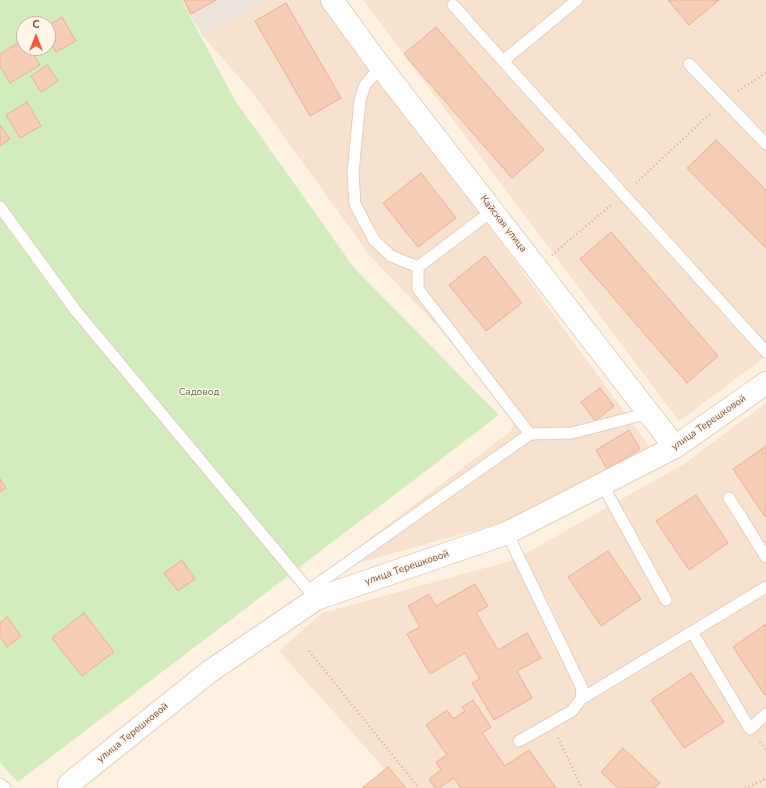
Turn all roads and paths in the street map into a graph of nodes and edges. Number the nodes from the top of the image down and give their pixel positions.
1 (332, 0) edge
2 (577, 0) edge
3 (453, 4) dead end
4 (502, 61) junction
5 (689, 64) dead end
6 (381, 66) junction
7 (766, 73) edge
8 (724, 101) junction
9 (766, 144) edge
10 (624, 194) junction
11 (0, 207) edge
12 (492, 210) junction
13 (418, 267) junction
14 (537, 268) junction
15 (766, 352) edge
16 (766, 383) edge
17 (649, 413) junction
18 (530, 434) junction
19 (675, 447) junction
20 (602, 484) junction
21 (729, 498) dead end
22 (507, 533) junction
23 (766, 557) edge
24 (765, 589) edge
25 (313, 595) junction
26 (666, 600) dead end
27 (692, 632) junction
28 (309, 651) dead end
29 (582, 699) junction
30 (766, 714) edge
31 (550, 723) junction
32 (520, 742) dead end
33 (766, 779) edge
34 (0, 784) edge
35 (68, 787) edge
36 (5, 788) edge
37 (419, 788) edge
38 (582, 788) edge
39 (745, 788) edge

1 - 6 street, Кайская улица
2 - 4 lane
3 - 4 lane
4 - 10 lane
5 - 8 lane
6 - 12 street, Кайская улица
6 - 13 lane
7 - 8 path
8 - 9 lane
8 - 10 path
10 - 14 path
10 - 15 lane
11 - 25 lane
12 - 13 lane
12 - 14 street, Кайская улица
13 - 18 lane
14 - 17 street, Кайская улица
16 - 19 street, улица Терешковой
17 - 18 lane
17 - 19 street, Кайская улица
18 - 25 lane
19 - 20 street, улица Терешковой
20 - 22 street, улица Терешковой
20 - 26 lane
21 - 23 lane
22 - 25 street, улица Терешковой
22 - 29 lane
24 - 27 lane
25 - 35 street, улица Терешковой
27 - 29 lane
27 - 30 lane
28 - 37 path
29 - 31 lane
31 - 32 lane
31 - 38 path
33 - 39 path
34 - 36 lane

